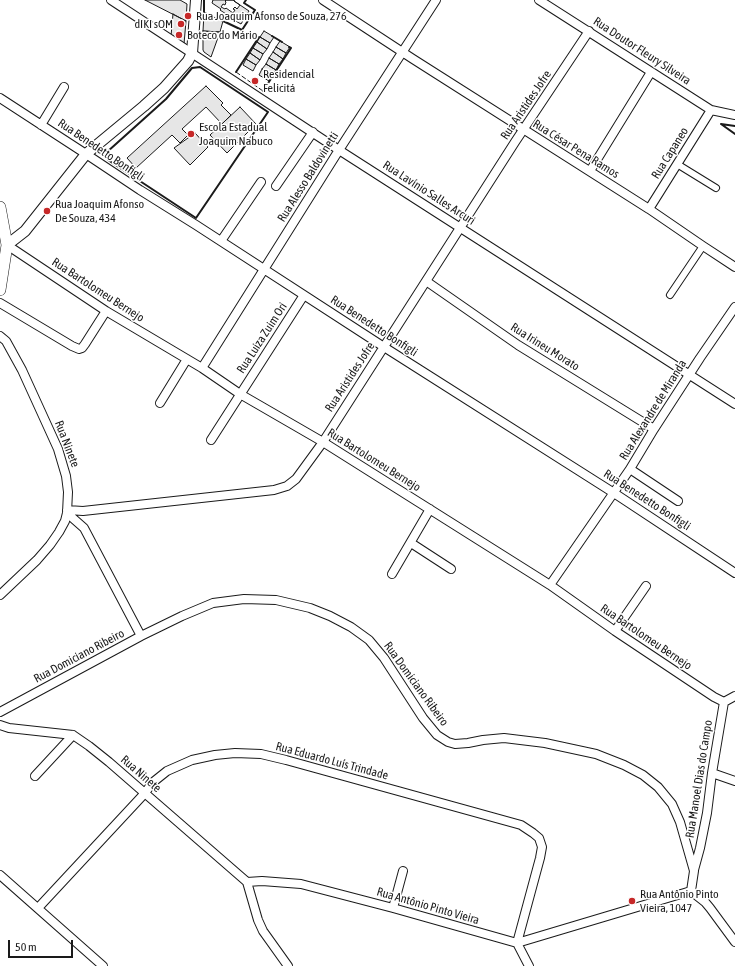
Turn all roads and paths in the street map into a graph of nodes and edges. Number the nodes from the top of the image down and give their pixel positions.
1 (111, 0) edge
2 (196, 0) edge
3 (323, 0) edge
4 (436, 0) edge
5 (539, 0) edge
6 (589, 31) junction
7 (402, 52) junction
8 (192, 53) junction
9 (652, 72) junction
10 (64, 87) dead end
11 (0, 98) edge
12 (711, 110) junction
13 (735, 115) edge
14 (41, 125) junction
15 (523, 130) junction
16 (313, 132) junction
17 (339, 150) junction
18 (86, 154) junction
19 (678, 164) junction
20 (590, 171) junction
21 (260, 182) dead end
22 (276, 186) dead end
23 (716, 188) dead end
24 (0, 207) edge
25 (649, 209) junction
26 (460, 228) junction
27 (221, 241) junction
28 (7, 245) junction
29 (703, 246) junction
30 (735, 267) edge
31 (265, 270) junction
32 (426, 281) junction
33 (0, 290) edge
34 (304, 295) junction
35 (670, 295) dead end
36 (0, 303) edge
37 (735, 307) edge
38 (106, 311) junction
39 (0, 336) edge
40 (384, 347) junction
41 (187, 359) junction
42 (202, 368) junction
43 (690, 375) junction
44 (240, 394) junction
45 (160, 403) dead end
46 (735, 404) edge
47 (654, 429) junction
48 (211, 440) dead end
49 (323, 442) junction
50 (630, 469) junction
51 (614, 493) junction
52 (678, 501) dead end
53 (430, 509) junction
54 (67, 511) junction
55 (411, 543) junction
56 (451, 569) dead end
57 (735, 572) edge
58 (392, 574) dead end
59 (550, 586) junction
60 (646, 586) dead end
61 (0, 595) edge
62 (616, 631) junction
63 (141, 636) junction
64 (735, 696) edge
65 (724, 702) junction
66 (0, 712) edge
67 (0, 726) edge
68 (73, 735) junction
69 (712, 773) junction
70 (35, 776) dead end
71 (735, 781) edge
72 (145, 793) junction
73 (403, 871) dead end
74 (694, 871) junction
75 (0, 875) edge
76 (248, 882) junction
77 (691, 891) junction
78 (38, 908) junction
79 (393, 908) junction
80 (735, 942) edge
81 (516, 943) junction
82 (103, 966) edge
83 (288, 966) edge
84 (529, 966) edge

1 - 8 street, Rua Lavínio Salles Arcuri
2 - 8 street
3 - 7 street, Rua César Pena Ramos
4 - 7 street, Rua Alesso Baldovinetti
5 - 6 street, Rua Doutor Fleury Silveira
6 - 9 street, Rua Doutor Fleury Silveira
6 - 15 street, Rua Aristides Jofre
7 - 15 street, Rua César Pena Ramos
7 - 17 street, Rua Alesso Baldovinetti
8 - 16 street, Rua Lavínio Salles Arcuri
8 - 18 street
9 - 12 street, Rua Doutor Fleury Silveira
9 - 20 street
10 - 14 street
11 - 14 street, Rua Benedetto Bonfigli
12 - 13 street, Rua Doutor Fleury Silveira
12 - 19 street, Rua Capaneo
14 - 18 street, Rua Benedetto Bonfigli
15 - 20 street, Rua César Pena Ramos
15 - 26 street, Rua Aristides Jofre
16 - 17 street, Rua Lavínio Salles Arcuri
16 - 22 street
17 - 26 street, Rua Lavínio Salles Arcuri
17 - 31 street, Rua Alesso Baldovinetti
18 - 27 street, Rua Benedetto Bonfigli
18 - 28 street
19 - 23 street
19 - 25 street, Rua Capaneo
20 - 25 street, Rua César Pena Ramos
21 - 27 street
24 - 28 main road
25 - 29 street, Rua César Pena Ramos
26 - 32 street, Rua Aristides Jofre
26 - 43 street, Rua Lavínio Salles Arcuri
27 - 31 street, Rua Benedetto Bonfigli
28 - 33 main road
28 - 38 street, Rua Bartolomeu Bernejo
29 - 30 street, Rua César Pena Ramos
29 - 35 street
31 - 34 street, Rua Benedetto Bonfigli
31 - 42 street, Rua Alesso Baldovinetti
32 - 40 street, Rua Aristides Jofre
32 - 47 street, Rua Irineu Morato
34 - 40 street, Rua Benedetto Bonfigli
34 - 44 street, Rua Luiza Zuim Ori
36 - 38 street
37 - 43 street, Rua Alexandre de Miranda
38 - 41 street, Rua Bartolomeu Bernejo
39 - 54 street, Rua Ninete
40 - 49 street, Rua Aristides Jofre
40 - 51 street, Rua Benedetto Bonfigli
41 - 42 street, Rua Bartolomeu Bernejo
41 - 45 street
42 - 44 street, Rua Bartolomeu Bernejo
43 - 46 street, Rua Lavínio Salles Arcuri
43 - 47 street, Rua Alexandre de Miranda
44 - 48 street, Rua Luiza Zuim Ori
44 - 49 street, Rua Bartolomeu Bernejo
47 - 50 street, Rua Alexandre de Miranda
49 - 53 street, Rua Bartolomeu Bernejo
49 - 54 street, Rua Aristides Jofre
50 - 51 street, Rua Alexandre de Miranda
50 - 52 street
51 - 57 street, Rua Benedetto Bonfigli
51 - 59 street, Rua Alexandre de Miranda
53 - 55 street
53 - 59 street, Rua Bartolomeu Bernejo
54 - 61 street, Rua Ninete
54 - 63 street
55 - 56 street
55 - 58 street
59 - 62 street, Rua Bartolomeu Bernejo
60 - 62 street
62 - 65 street, Rua Bartolomeu Bernejo
63 - 66 street, Rua Domiciano Ribeiro
63 - 74 street, Rua Domiciano Ribeiro
64 - 65 street
65 - 69 street, Rua Manoel Dias do Campo
67 - 68 street, Rua Ninete
68 - 70 street
68 - 72 street, Rua Ninete
69 - 71 street
69 - 74 street, Rua Manoel Dias do Campo
72 - 76 street, Rua Ninete
72 - 78 street, Rua Eduardo Luís Trindade
72 - 81 street, Rua Eduardo Luís Trindade
73 - 79 street
74 - 77 street, Rua Domiciano Ribeiro
75 - 78 street
76 - 79 street, Rua Antônio Pinto Vieira
76 - 83 street
77 - 80 street
77 - 81 street
78 - 82 street
79 - 81 street, Rua Antônio Pinto Vieira
81 - 84 street

